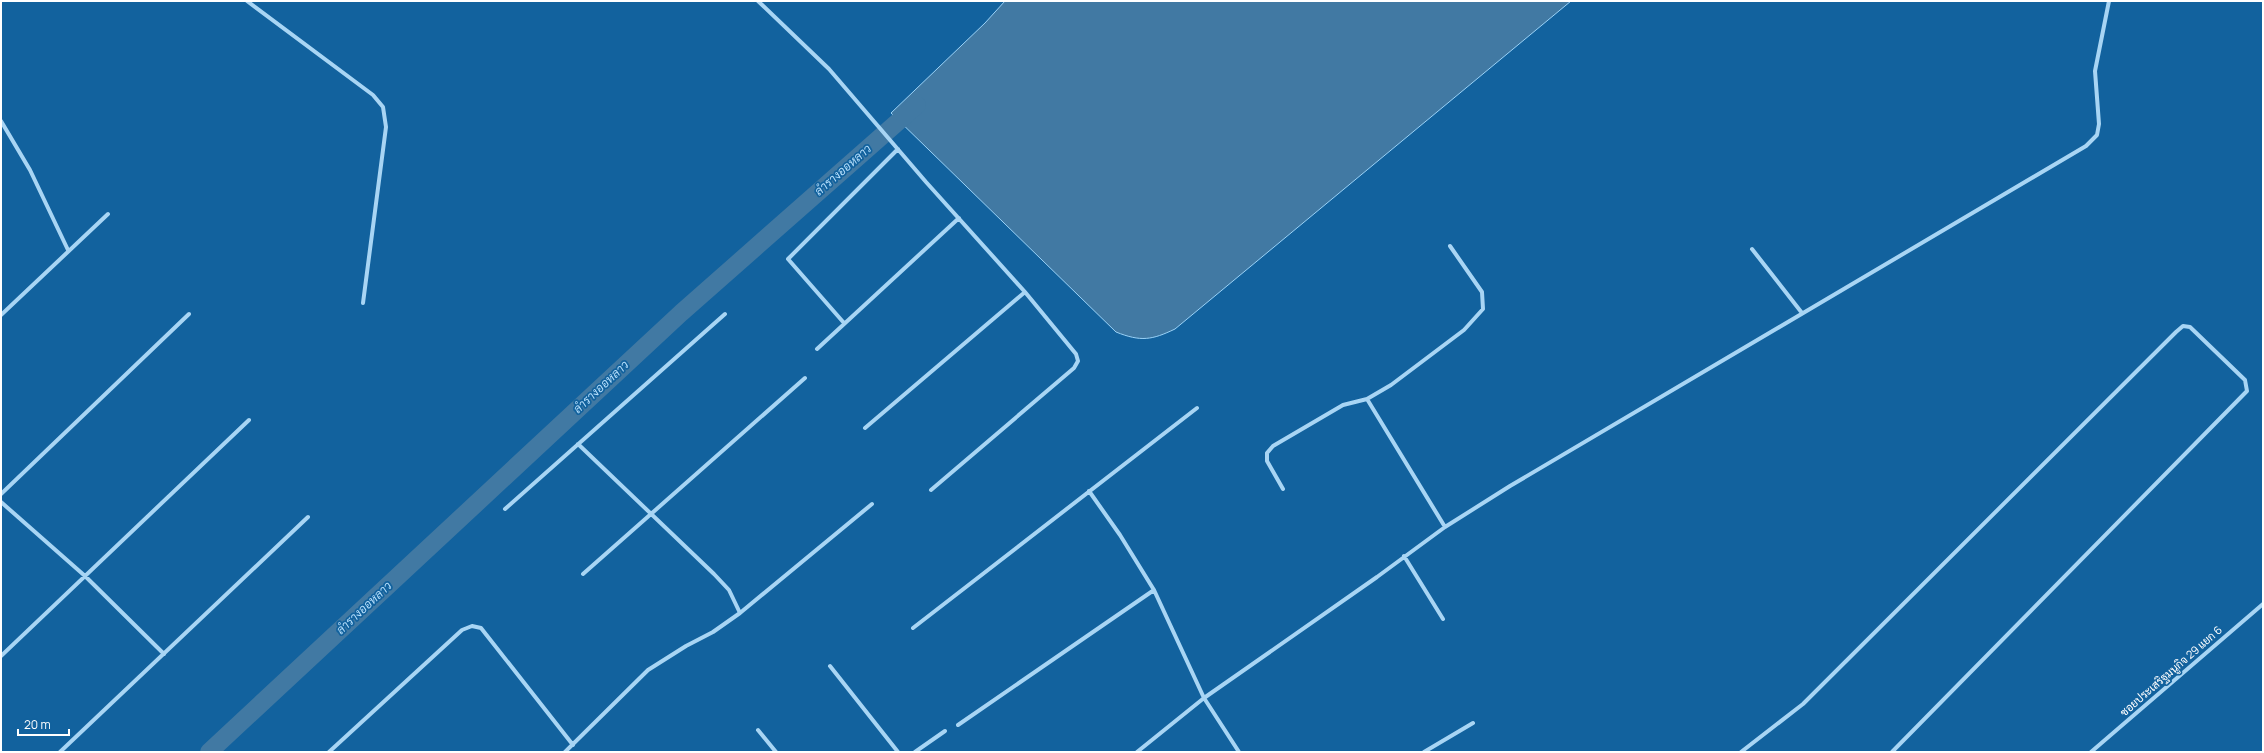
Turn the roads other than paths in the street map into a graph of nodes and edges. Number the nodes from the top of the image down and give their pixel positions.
1 (248, 1) edge
2 (758, 1) edge
3 (2109, 1) edge
4 (1, 121) edge
5 (898, 149) junction
6 (108, 214) dead end
7 (959, 218) junction
8 (1450, 246) dead end
9 (1752, 249) dead end
10 (68, 250) junction
11 (1025, 292) junction
12 (363, 303) dead end
13 (1802, 313) junction
14 (189, 314) dead end
15 (725, 314) dead end
16 (1, 315) edge
17 (844, 323) junction
18 (816, 349) dead end
19 (805, 378) dead end
20 (1367, 399) junction
21 (1197, 408) dead end
22 (249, 420) dead end
23 (864, 428) dead end
24 (578, 444) junction
25 (1283, 489) dead end
26 (930, 490) dead end
27 (1089, 491) junction
28 (1, 494) edge
29 (1, 502) edge
30 (872, 504) dead end
31 (505, 509) dead end
32 (650, 513) junction
33 (308, 517) dead end
34 (1445, 527) junction
35 (1404, 556) junction
36 (583, 574) dead end
37 (85, 576) junction
38 (1154, 590) junction
39 (2263, 604) edge
40 (740, 613) junction
41 (1443, 619) dead end
42 (913, 628) dead end
43 (164, 654) junction
44 (1, 656) edge
45 (830, 666) dead end
46 (1204, 698) junction
47 (1473, 723) dead end
48 (958, 725) dead end
49 (758, 730) dead end
50 (945, 731) dead end
51 (574, 745) junction
52 (60, 752) edge
53 (329, 752) edge
54 (565, 752) edge
55 (776, 752) edge
56 (898, 752) edge
57 (915, 752) edge
58 (1137, 752) edge
59 (1239, 752) edge
60 (1424, 752) edge
61 (1741, 752) edge
62 (1892, 752) edge
63 (2091, 752) edge

1 - 12 street
2 - 5 street
3 - 13 street
4 - 10 street
5 - 7 street
5 - 17 street
6 - 10 street
7 - 11 street
7 - 17 street
8 - 20 street
9 - 13 street
10 - 16 street
11 - 23 street
11 - 26 street
13 - 34 street
14 - 28 street
15 - 24 street
17 - 18 street
19 - 32 street
20 - 25 street
20 - 34 street
21 - 27 street
22 - 37 street
24 - 31 street
24 - 32 street
27 - 38 street
27 - 42 street
29 - 37 street
30 - 40 street
32 - 36 street
32 - 40 street
33 - 43 street
34 - 35 street
35 - 41 street
35 - 46 street
37 - 43 street
37 - 44 street
38 - 46 street
38 - 48 street
39 - 63 street, ซอยประเสริฐมนูกิจ 29 แยก 6
40 - 51 street
43 - 52 street
45 - 56 street
46 - 58 street
46 - 59 street
47 - 60 street
49 - 55 street
50 - 57 street
51 - 53 street
51 - 54 street
61 - 62 street

